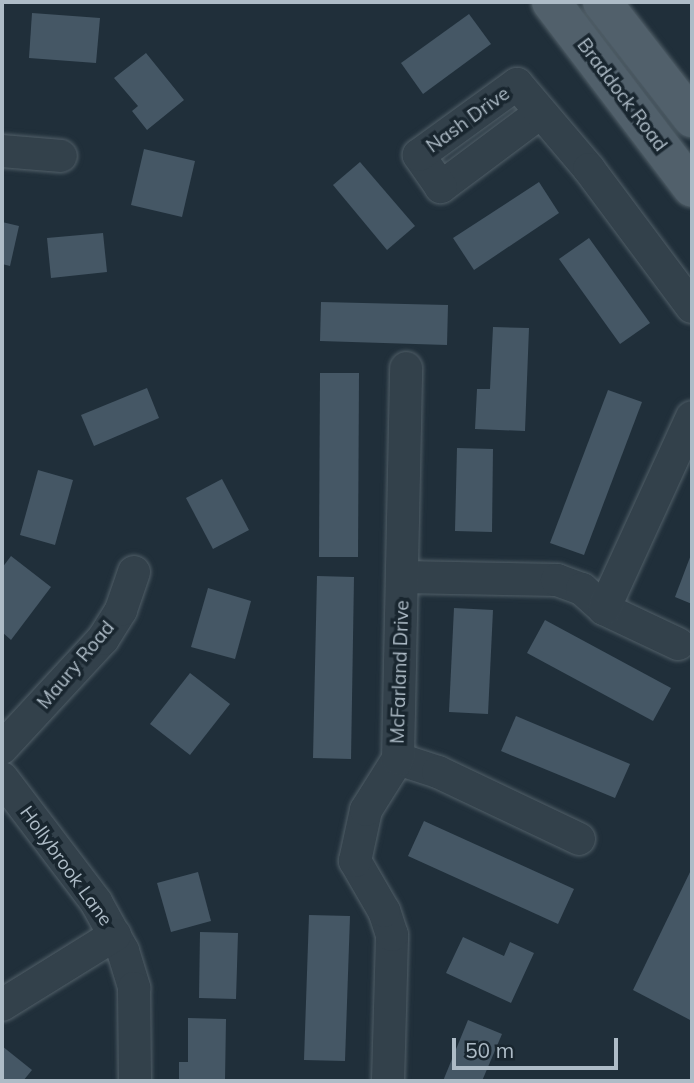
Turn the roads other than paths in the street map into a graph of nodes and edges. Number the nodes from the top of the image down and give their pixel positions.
1 (551, 2) edge
2 (602, 2) edge
3 (540, 113) dead end
4 (692, 117) edge
5 (2, 151) edge
6 (61, 156) dead end
7 (692, 188) edge
8 (692, 307) edge
9 (407, 368) dead end
10 (692, 416) edge
11 (134, 572) dead end
12 (403, 577) junction
13 (604, 609) junction
14 (678, 644) dead end
15 (2, 748) edge
16 (398, 759) junction
17 (2, 778) edge
18 (579, 839) dead end
19 (115, 935) junction
20 (2, 1005) edge
21 (135, 1081) edge
22 (388, 1081) edge

1 - 7 main road, Braddock Road
2 - 4 main road
3 - 8 street, Nash Drive
5 - 6 street
9 - 12 street, McFarland Drive
10 - 13 street
11 - 15 street, Maury Road
12 - 13 street
12 - 16 street, McFarland Drive
13 - 14 street
16 - 18 street
16 - 22 street, McFarland Drive
17 - 19 street, Hollybrook Lane
19 - 20 street
19 - 21 street, Hollybrook Lane

